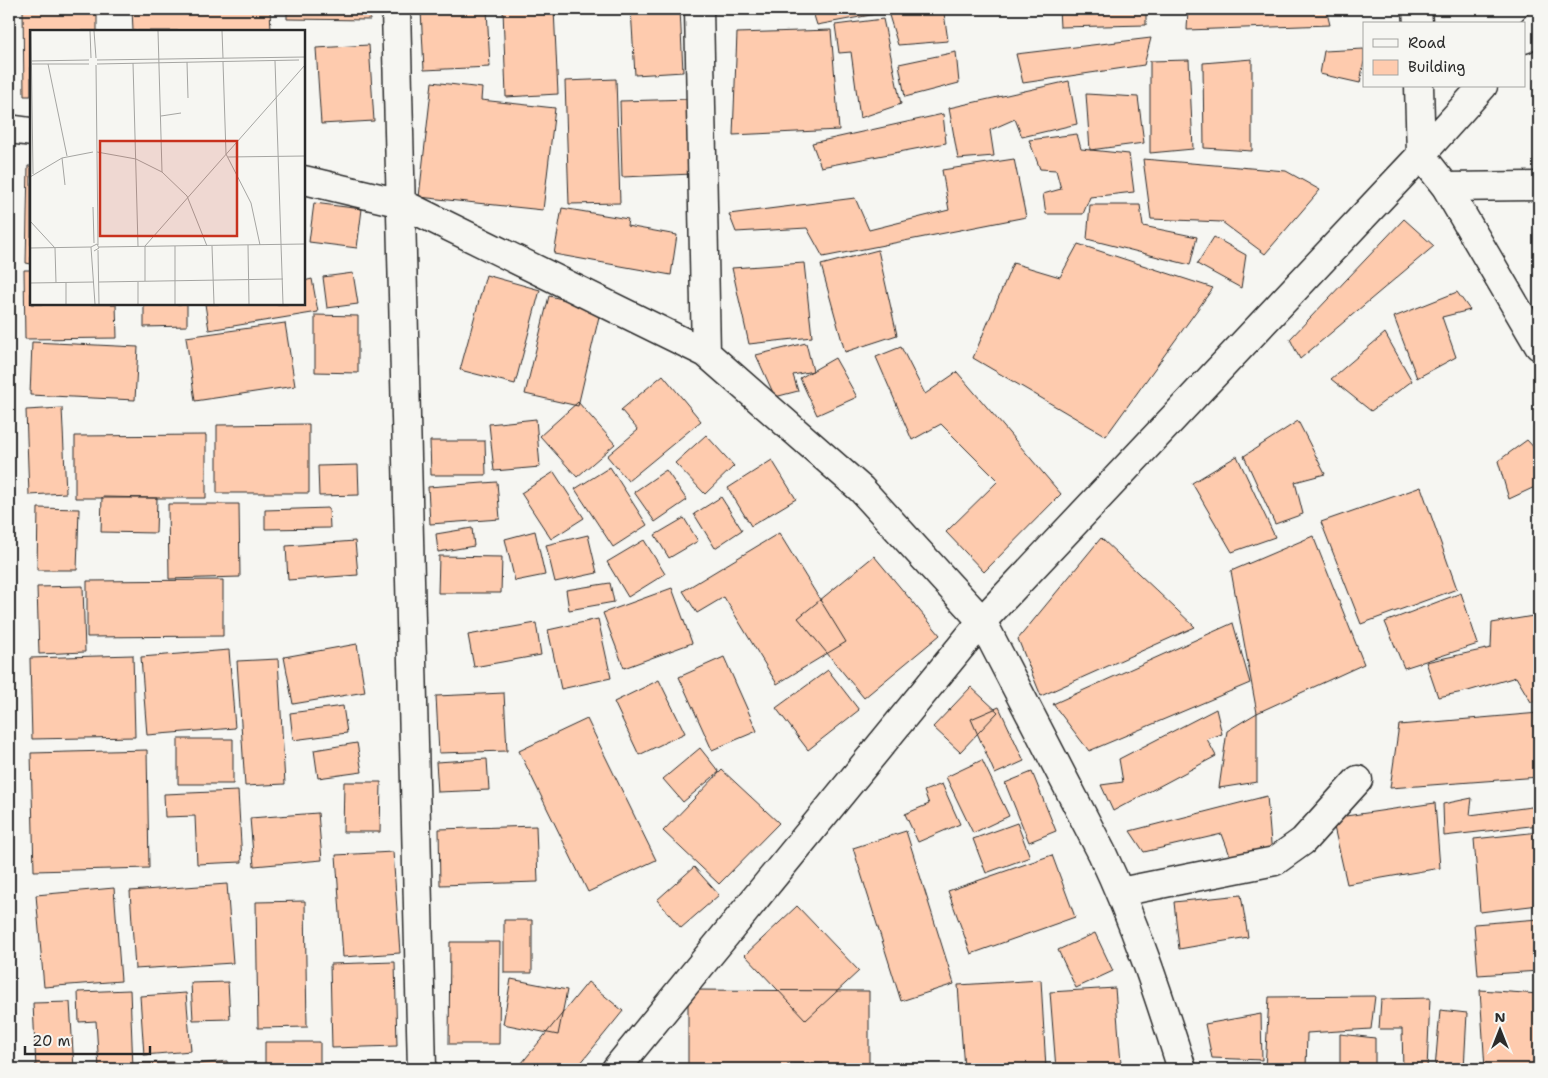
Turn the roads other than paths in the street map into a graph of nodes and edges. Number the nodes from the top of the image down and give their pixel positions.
1 (396, 9) edge
2 (699, 9) edge
3 (1417, 9) edge
4 (1418, 22) edge
5 (1539, 22) edge
6 (1526, 37) edge
7 (1419, 88) edge
8 (1481, 88) edge
9 (9, 130) edge
10 (30, 132) edge
11 (1421, 155) junction
12 (305, 180) edge
13 (1539, 186) edge
14 (1446, 187) junction
15 (401, 203) junction
16 (1539, 346) edge
17 (706, 353) junction
18 (982, 621) junction
19 (1358, 780) dead end
20 (1120, 892) junction
21 (422, 1069) edge
22 (616, 1069) edge
23 (1182, 1069) edge

1 - 15 street
2 - 17 street
3 - 4 street
5 - 6 street
7 - 11 street
8 - 11 street
9 - 10 street
11 - 14 street
11 - 18 street
12 - 15 street
13 - 14 street
14 - 16 street
15 - 17 street
15 - 21 street
17 - 18 street
18 - 20 street
18 - 22 street
19 - 20 street
20 - 23 street

